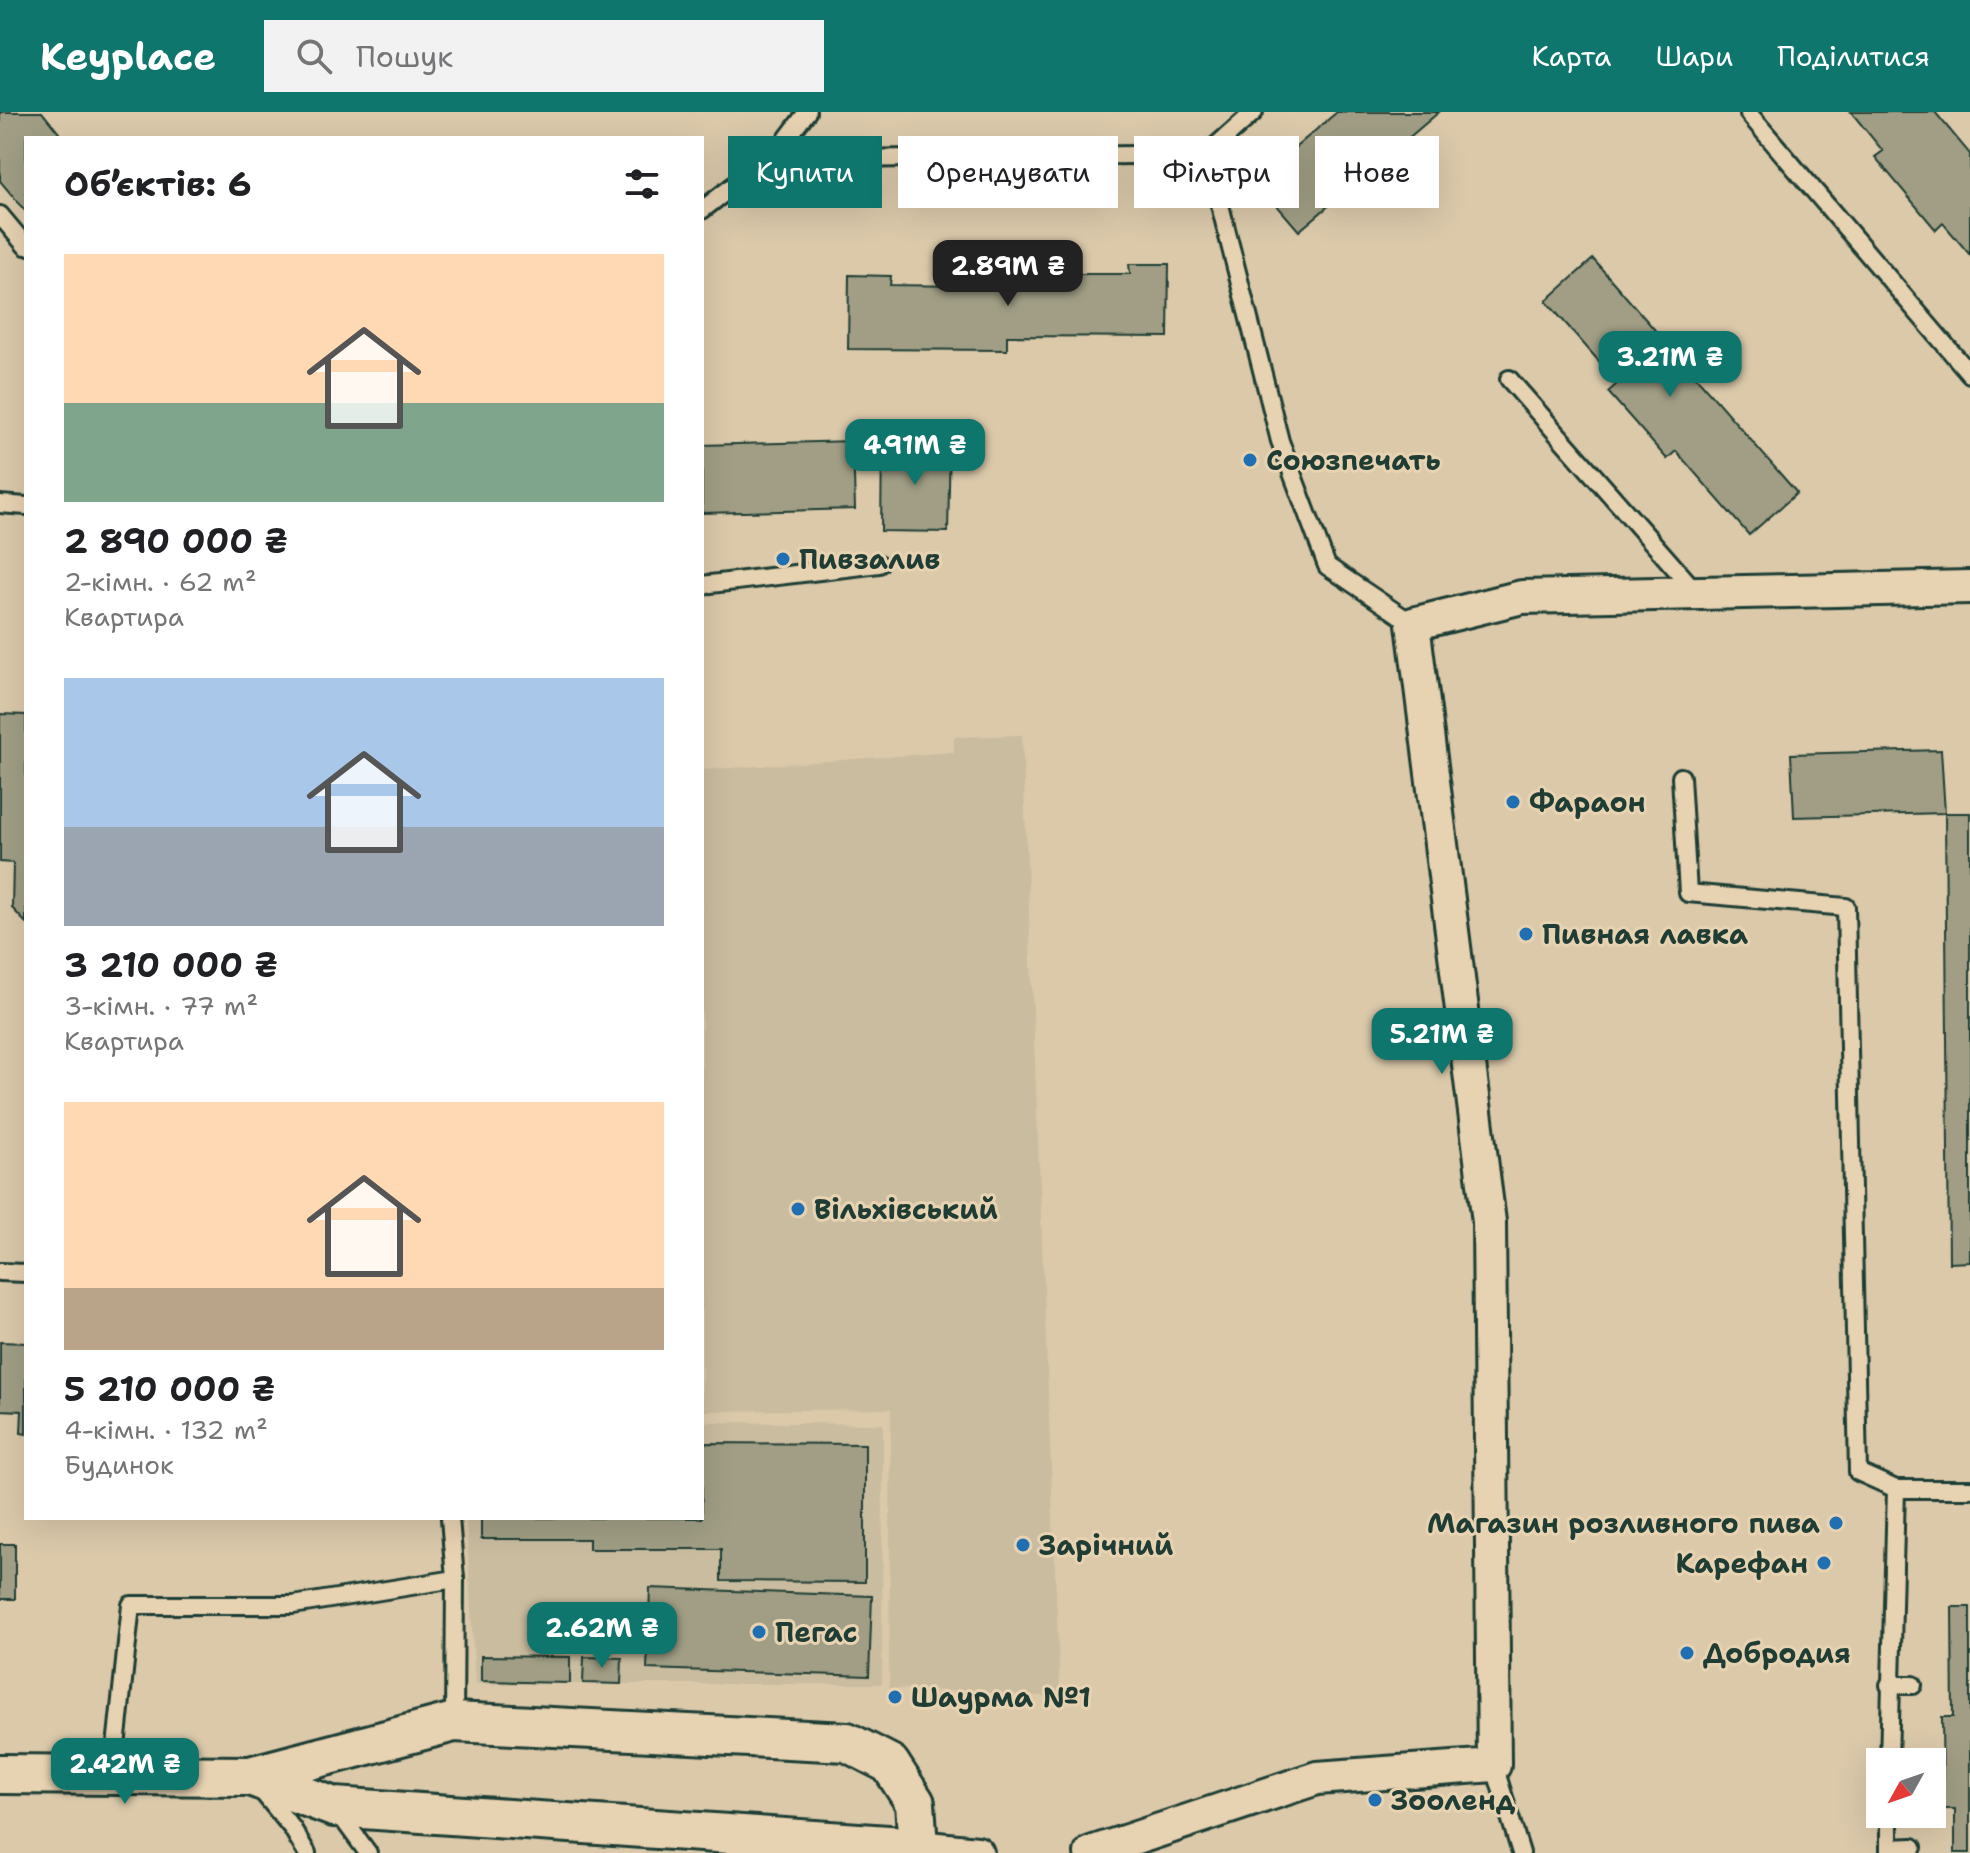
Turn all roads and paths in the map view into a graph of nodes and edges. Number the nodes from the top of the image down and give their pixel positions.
1 (807, 112) edge
2 (1254, 112) edge
3 (1749, 114) edge
4 (789, 136) edge
5 (1227, 136) edge
6 (1134, 155) edge
7 (882, 158) edge
8 (728, 190) edge
9 (704, 208) edge
10 (1221, 208) edge
11 (0, 215) edge
12 (24, 244) edge
13 (1970, 374) edge
14 (1509, 379) dead end
15 (0, 504) edge
16 (24, 506) edge
17 (879, 564) dead end
18 (704, 585) edge
19 (1970, 587) edge
20 (1697, 593) junction
21 (1413, 624) junction
22 (1681, 777) dead end
23 (0, 1272) edge
24 (24, 1273) edge
25 (1896, 1489) junction
26 (1970, 1489) edge
27 (450, 1520) edge
28 (455, 1579) junction
29 (1889, 1685) junction
30 (1913, 1685) dead end
31 (454, 1722) junction
32 (1889, 1748) edge
33 (1494, 1765) junction
34 (0, 1774) edge
35 (113, 1775) junction
36 (250, 1776) junction
37 (334, 1807) junction
38 (1889, 1828) edge
39 (1913, 1847) dead end
40 (918, 1850) edge
41 (1889, 1850) edge
42 (307, 1853) edge
43 (368, 1853) edge
44 (977, 1853) edge
45 (1091, 1853) edge
46 (1521, 1853) edge

1 - 4 lane
2 - 5 lane
3 - 13 lane
6 - 7 lane
8 - 9 lane
10 - 21 lane
11 - 12 lane
14 - 20 lane
15 - 16 lane
17 - 18 lane
19 - 20 street
20 - 21 street
21 - 33 street
22 - 25 lane
23 - 24 lane
25 - 26 lane
25 - 29 lane
27 - 28 lane
28 - 31 lane
28 - 35 lane
29 - 30 lane
29 - 32 lane
31 - 36 street
31 - 40 street
33 - 45 street
33 - 46 lane
34 - 35 street
35 - 36 street
36 - 37 street
36 - 42 lane
37 - 40 street
37 - 43 lane
38 - 41 lane
39 - 41 lane
40 - 44 street

